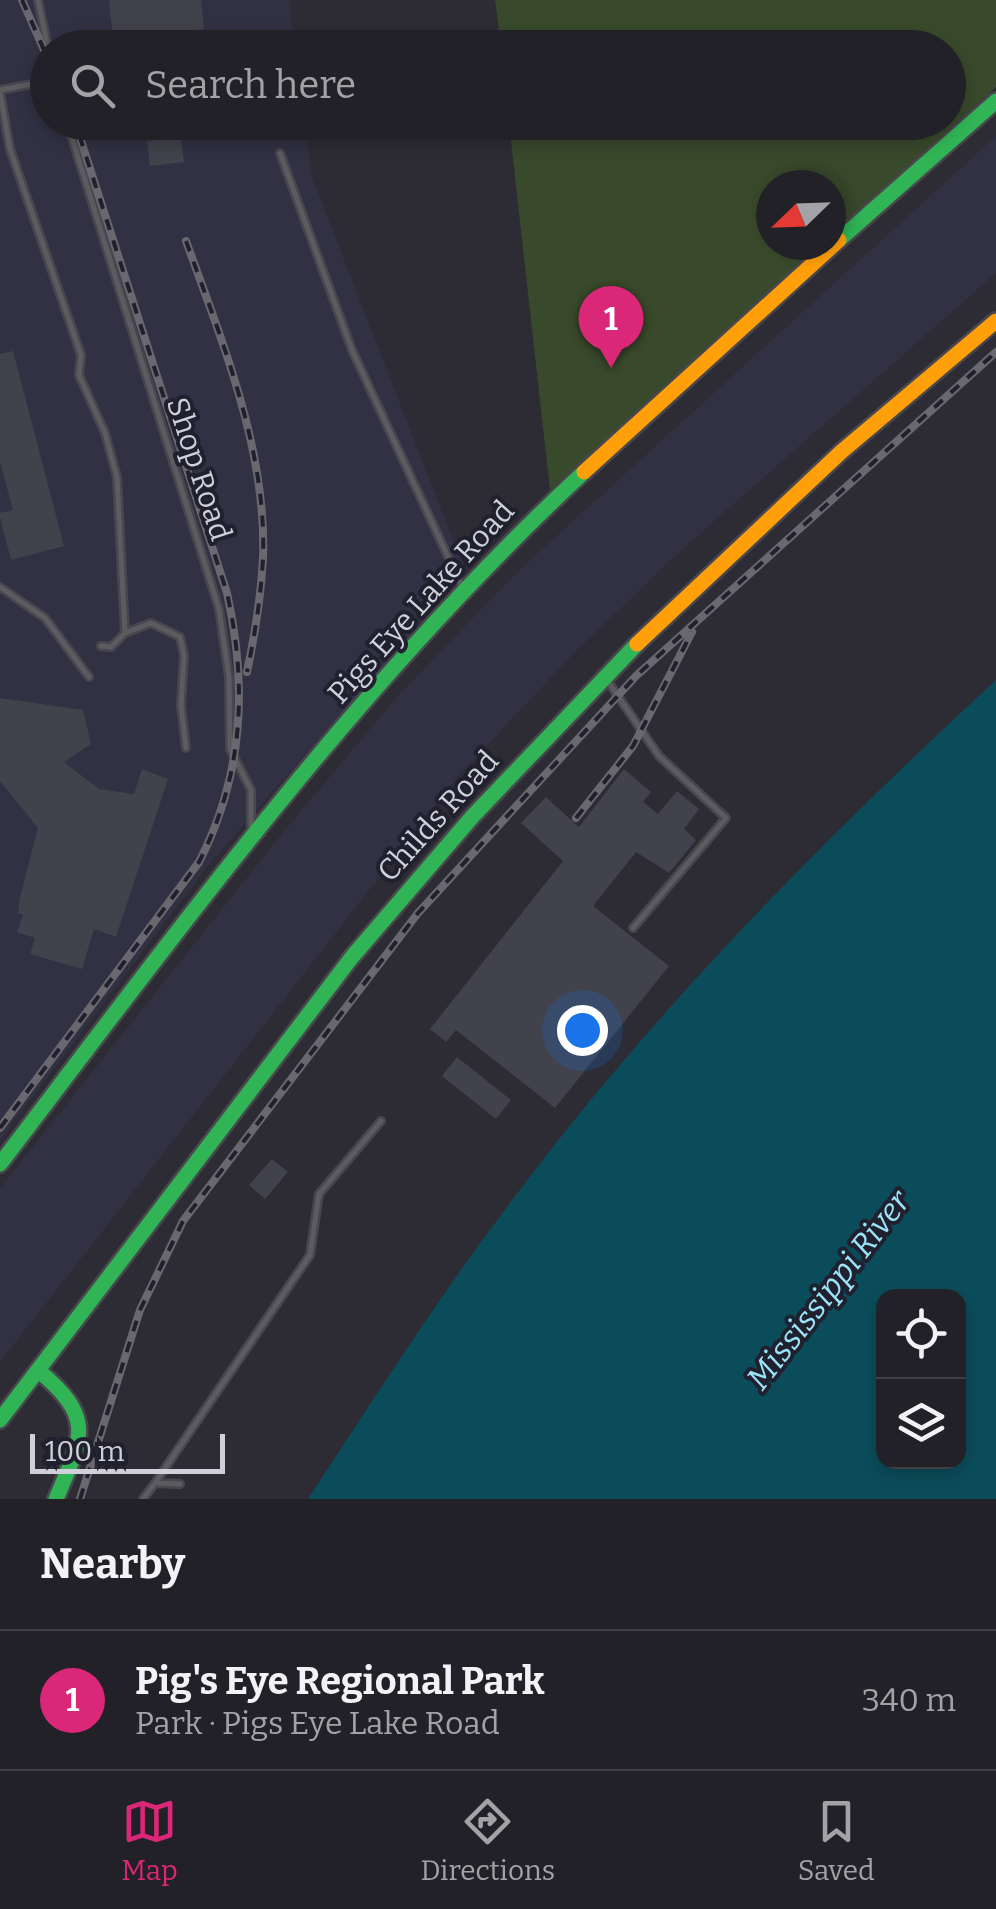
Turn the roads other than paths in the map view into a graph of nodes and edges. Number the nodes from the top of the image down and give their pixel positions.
1 (38, 0) edge
2 (44, 30) edge
3 (30, 84) edge
4 (0, 91) edge
5 (996, 102) edge
6 (966, 129) edge
7 (73, 140) edge
8 (953, 140) edge
9 (280, 153) dead end
10 (996, 321) edge
11 (0, 587) edge
12 (464, 590) junction
13 (125, 633) junction
14 (102, 646) dead end
15 (89, 677) dead end
16 (605, 678) junction
17 (186, 748) dead end
18 (251, 834) junction
19 (633, 928) dead end
20 (381, 1122) dead end
21 (0, 1164) edge
22 (39, 1370) junction
23 (0, 1420) edge
24 (154, 1482) junction
25 (180, 1484) dead end
26 (56, 1499) edge
27 (143, 1499) edge

1 - 2 lane
3 - 4 lane
4 - 13 lane
5 - 6 main road, Pigs Eye Lake Road
7 - 18 lane, Shop Road
8 - 12 main road, Pigs Eye Lake Road
9 - 12 lane
10 - 16 main road, Childs Road
11 - 15 lane
12 - 18 main road, Pigs Eye Lake Road
13 - 14 lane
13 - 17 lane
16 - 19 lane
16 - 22 main road, Childs Road
18 - 21 main road, Pigs Eye Lake Road
20 - 24 lane
22 - 23 main road, Childs Road
22 - 26 main road
24 - 25 lane
24 - 27 lane

